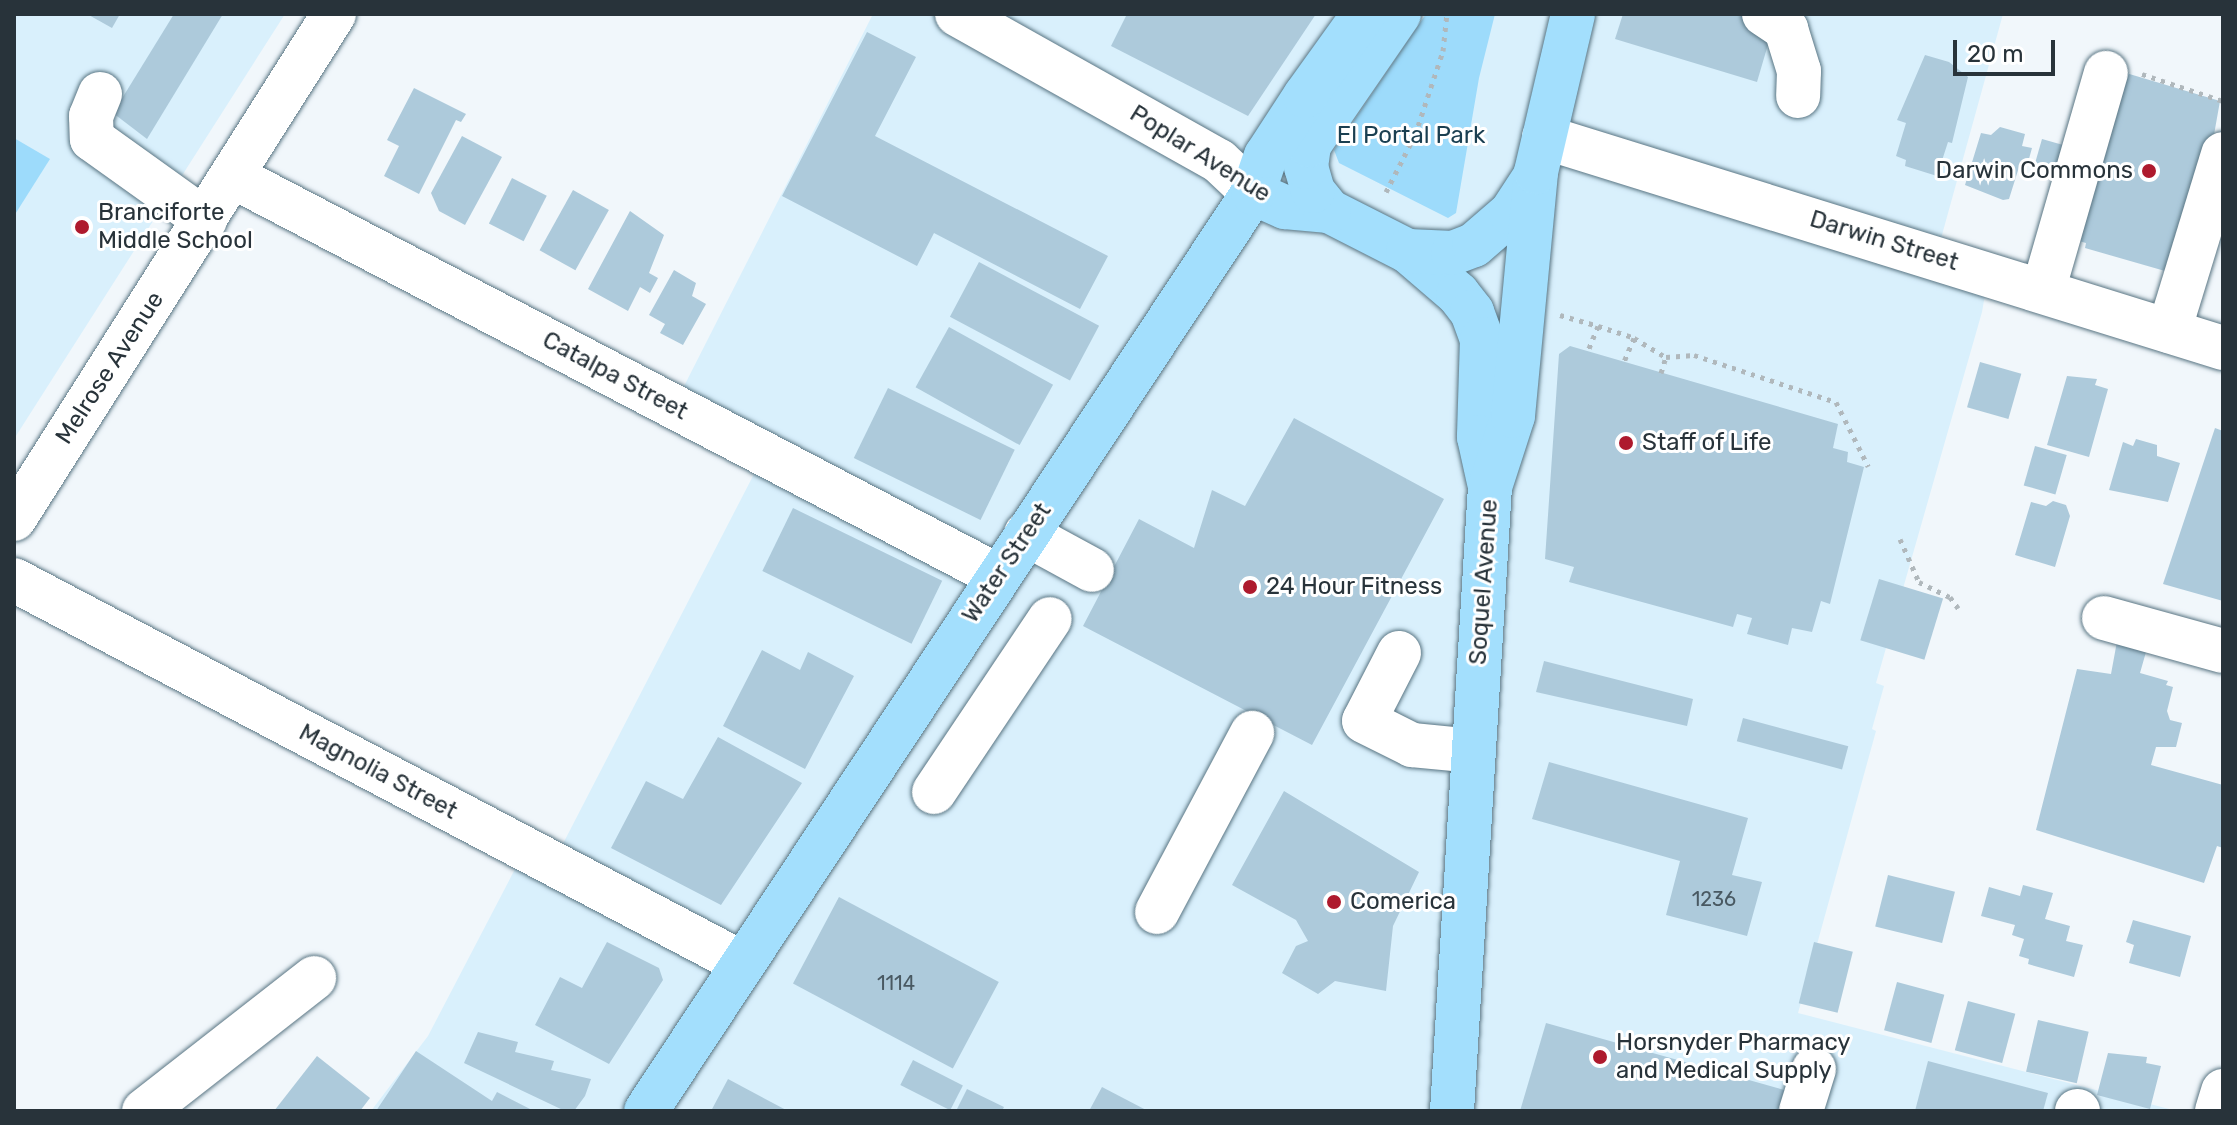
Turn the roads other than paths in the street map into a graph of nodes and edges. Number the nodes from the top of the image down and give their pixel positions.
1 (334, 14) edge
2 (957, 14) edge
3 (1364, 14) edge
4 (1399, 14) edge
5 (1573, 14) edge
6 (1764, 14) edge
7 (2106, 73) road end
8 (100, 94) dead end
9 (1798, 96) dead end
10 (2223, 154) edge
11 (1540, 155) junction
12 (232, 176) junction
13 (1253, 193) junction
14 (1329, 211) junction
15 (205, 220) junction
16 (1408, 251) junction
17 (2043, 291) junction
18 (2169, 331) junction
19 (2223, 348) edge
20 (1490, 487) junction
21 (14, 519) edge
22 (1026, 534) junction
23 (1092, 570) dead end
24 (998, 576) junction
25 (14, 580) edge
26 (2104, 618) dead end
27 (1050, 619) dead end
28 (2223, 651) edge
29 (1399, 653) dead end
30 (1263, 740) dead end
31 (1473, 751) junction
32 (934, 792) dead end
33 (1168, 918) dead end
34 (742, 963) junction
35 (314, 978) dead end
36 (1814, 1069) dead end
37 (2223, 1091) edge
38 (144, 1111) edge
39 (646, 1111) edge
40 (1452, 1111) edge
41 (1801, 1111) edge
42 (2217, 1111) edge

1 - 12 street, Melrose Avenue
2 - 13 street, Poplar Avenue
3 - 13 main road, Water Street
4 - 14 main road
5 - 11 main road, Soquel Avenue
6 - 9 street
7 - 17 street
8 - 15 street
10 - 18 street
11 - 16 main road
11 - 17 street, Darwin Street
11 - 20 main road, Soquel Avenue
12 - 15 street, Melrose Avenue
12 - 24 street, Catalpa Street
13 - 14 main road, Poplar Avenue
13 - 22 main road, Water Street
14 - 16 main road, Poplar Avenue
15 - 21 street, Melrose Avenue
16 - 20 main road
17 - 18 street, Darwin Street
18 - 19 street, Darwin Street
20 - 31 main road, Soquel Avenue
22 - 23 street
22 - 24 main road, Water Street
24 - 34 main road, Water Street
25 - 34 street, Magnolia Street
26 - 28 street
27 - 32 street
29 - 31 street
30 - 33 street
31 - 40 main road, Soquel Avenue
34 - 39 main road, Water Street
35 - 38 street
36 - 41 street
37 - 42 street

